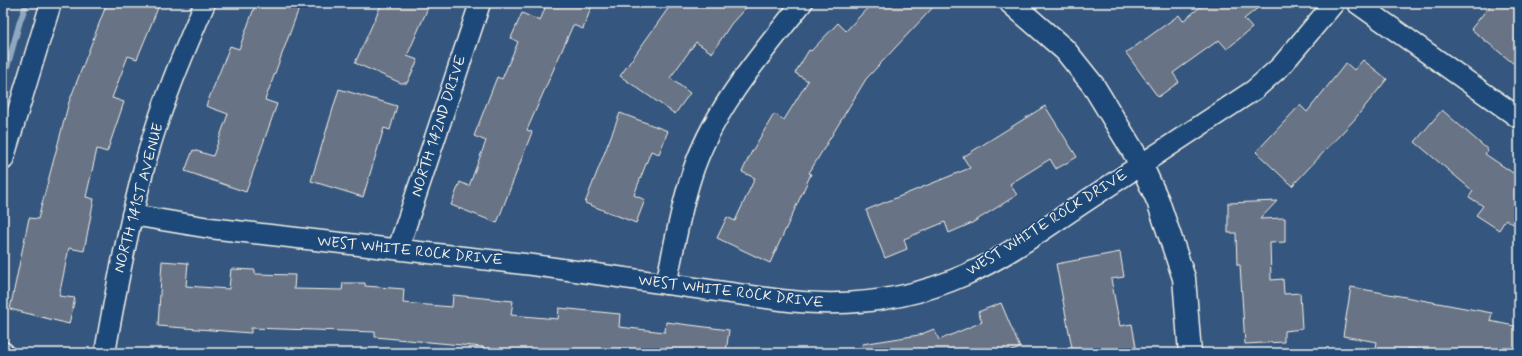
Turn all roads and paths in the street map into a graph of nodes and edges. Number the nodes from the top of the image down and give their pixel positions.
1 (51, 3) edge
2 (205, 3) edge
3 (480, 3) edge
4 (802, 3) edge
5 (1010, 3) edge
6 (1334, 3) edge
7 (1357, 3) edge
8 (1519, 118) edge
9 (3, 160) edge
10 (1142, 164) junction
11 (132, 215) junction
12 (398, 249) junction
13 (666, 284) junction
14 (105, 353) edge
15 (1190, 353) edge

1 - 9 street
2 - 11 street, NORTH 141ST AVENUE
3 - 12 street, NORTH 142ND DRIVE
4 - 13 street
5 - 10 street
6 - 10 street, WEST WHITE ROCK DRIVE
7 - 8 street
10 - 13 street, WEST WHITE ROCK DRIVE
10 - 15 street
11 - 12 street, WEST WHITE ROCK DRIVE
11 - 14 street, NORTH 141ST AVENUE
12 - 13 street, WEST WHITE ROCK DRIVE

